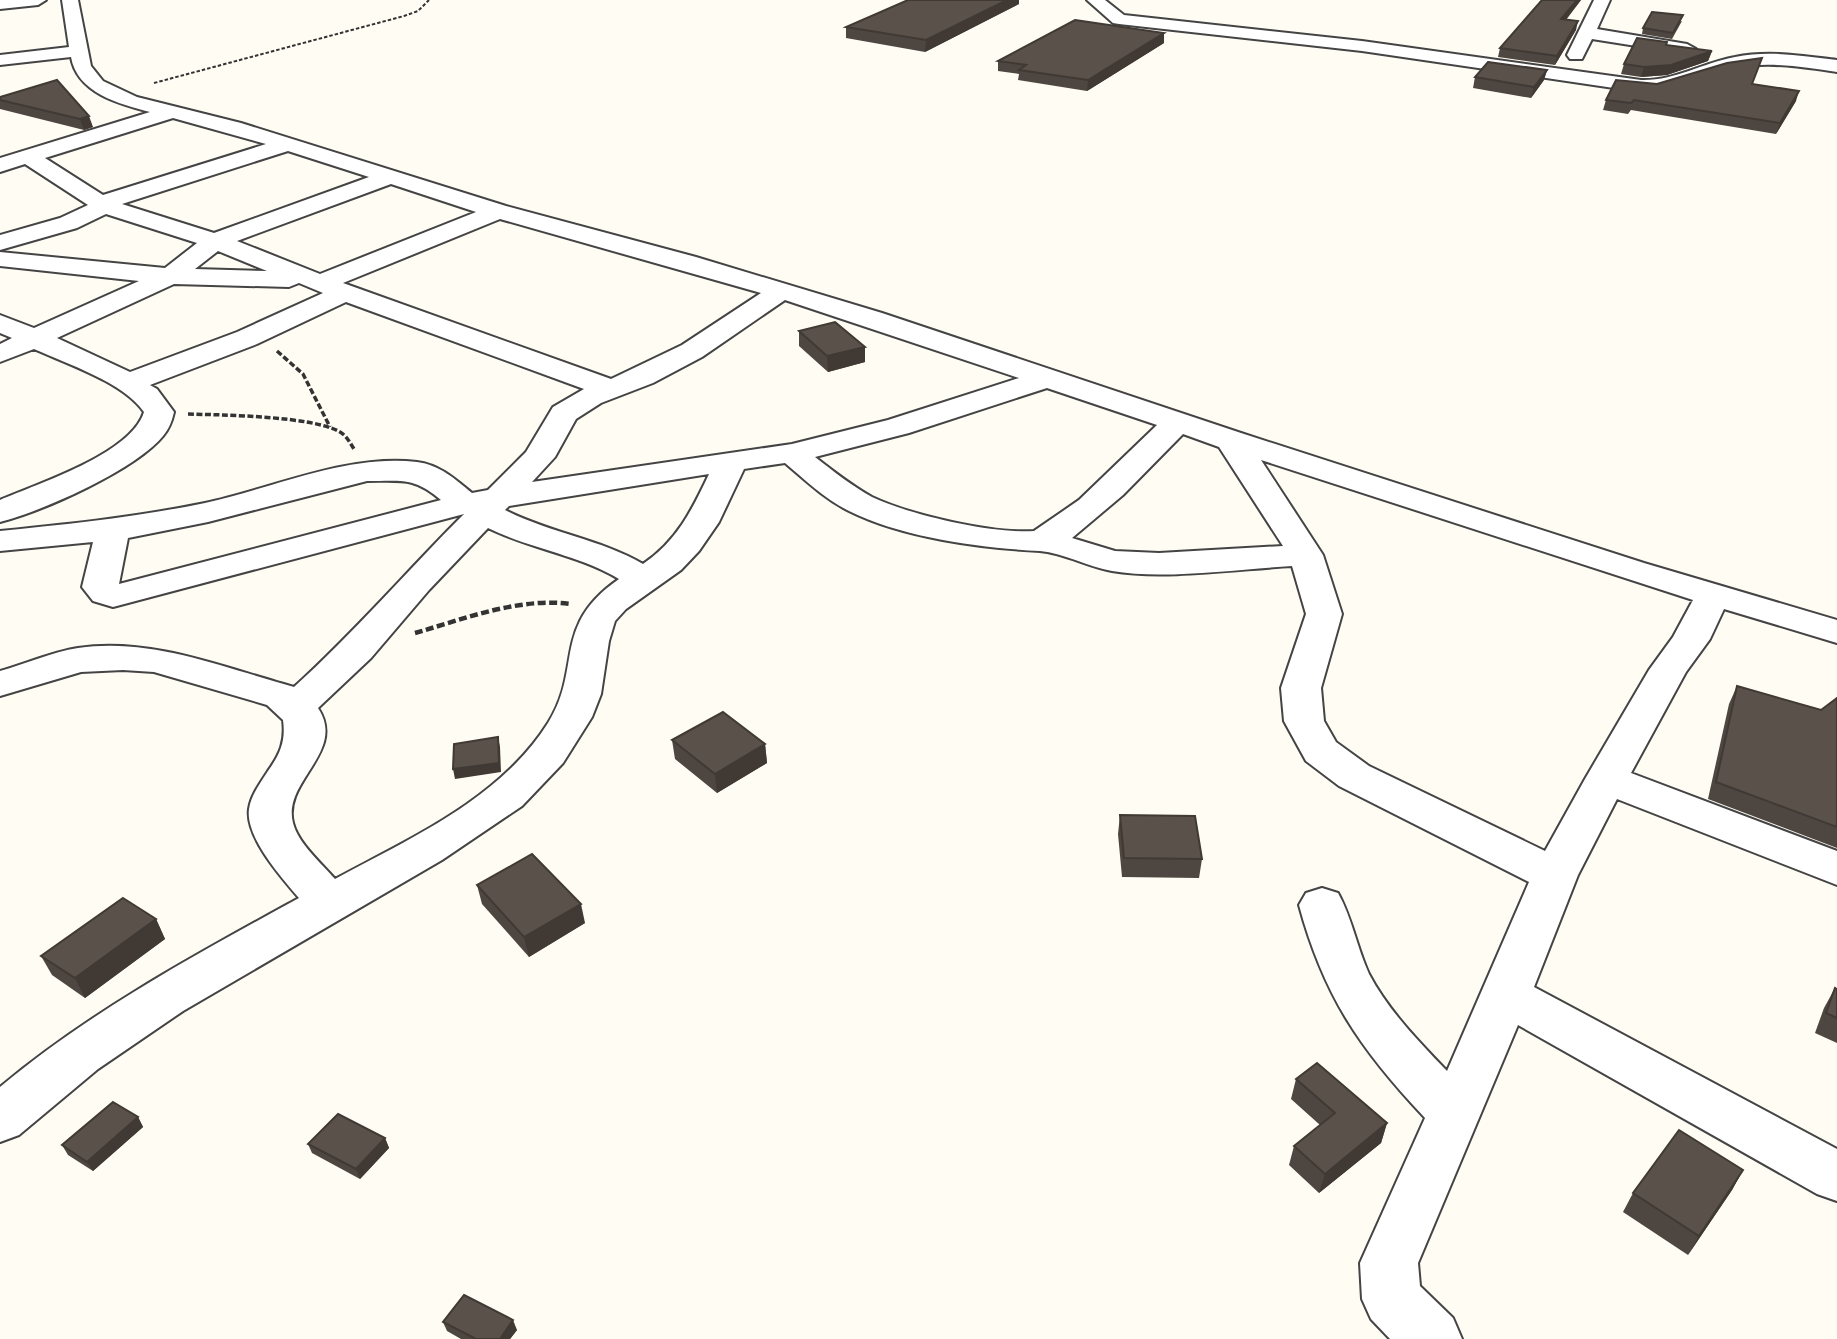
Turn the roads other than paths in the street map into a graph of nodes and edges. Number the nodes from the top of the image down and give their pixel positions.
1 (38, 0) edge
2 (71, 0) edge
3 (1094, 0) edge
4 (1602, 0) edge
5 (0, 4) edge
6 (1586, 33) junction
7 (80, 51) junction
8 (1756, 59) junction
9 (0, 60) edge
10 (1837, 66) edge
11 (1566, 76) junction
12 (170, 112) junction
13 (288, 144) junction
14 (29, 157) junction
15 (0, 165) edge
16 (390, 177) junction
17 (100, 207) junction
18 (498, 211) junction
19 (215, 241) junction
20 (0, 243) edge
21 (0, 259) edge
22 (80, 266) junction
23 (170, 276) junction
24 (316, 281) junction
25 (781, 291) junction
26 (346, 292) junction
27 (75, 318) junction
28 (0, 323) edge
29 (35, 338) junction
30 (0, 354) edge
31 (567, 371) junction
32 (1045, 379) junction
33 (128, 383) junction
34 (610, 389) junction
35 (564, 413) junction
36 (1177, 422) junction
37 (1230, 440) junction
38 (792, 453) junction
39 (731, 462) junction
40 (481, 504) junction
41 (0, 512) edge
42 (113, 530) junction
43 (0, 541) edge
44 (1042, 541) junction
45 (1306, 555) junction
46 (643, 580) junction
47 (1713, 595) junction
48 (1837, 632) edge
49 (0, 684) edge
50 (296, 707) junction
51 (1606, 779) junction
52 (1837, 869) edge
53 (1555, 875) junction
54 (328, 903) junction
55 (1322, 905) dead end
56 (1506, 995) junction
57 (1455, 1114) junction
58 (0, 1119) edge
59 (1837, 1177) edge
60 (1432, 1339) edge

1 - 5 street
2 - 7 street
3 - 11 street
4 - 6 street
6 - 8 street
6 - 11 street
7 - 9 street
7 - 12 street
8 - 10 street
8 - 11 street
12 - 13 street
12 - 14 street
13 - 16 street
13 - 17 street
14 - 15 street
14 - 17 street
16 - 18 street
16 - 19 street
17 - 19 street
17 - 20 street
17 - 22 street
18 - 24 street
18 - 25 street
19 - 23 street
19 - 24 street
21 - 22 street
22 - 23 street
22 - 27 street
23 - 24 street
23 - 27 street
24 - 26 street
25 - 32 street
25 - 34 street
26 - 31 street
26 - 33 street
27 - 29 street
28 - 29 street
29 - 30 street
29 - 33 street
31 - 34 street
31 - 35 street
32 - 36 street
32 - 38 street
33 - 41 street
34 - 35 street
35 - 40 street
36 - 37 street
36 - 44 street
37 - 45 street
37 - 47 street
38 - 39 street
38 - 44 street
39 - 40 street
39 - 46 street
40 - 42 street
40 - 42 street
40 - 46 street
40 - 50 street
42 - 43 street
44 - 45 street
45 - 53 street
46 - 54 street
47 - 48 street
47 - 51 street
49 - 50 street
50 - 54 street
51 - 52 street
51 - 53 street
53 - 56 street
54 - 58 street
55 - 57 street
56 - 57 street
56 - 59 street
57 - 60 street

